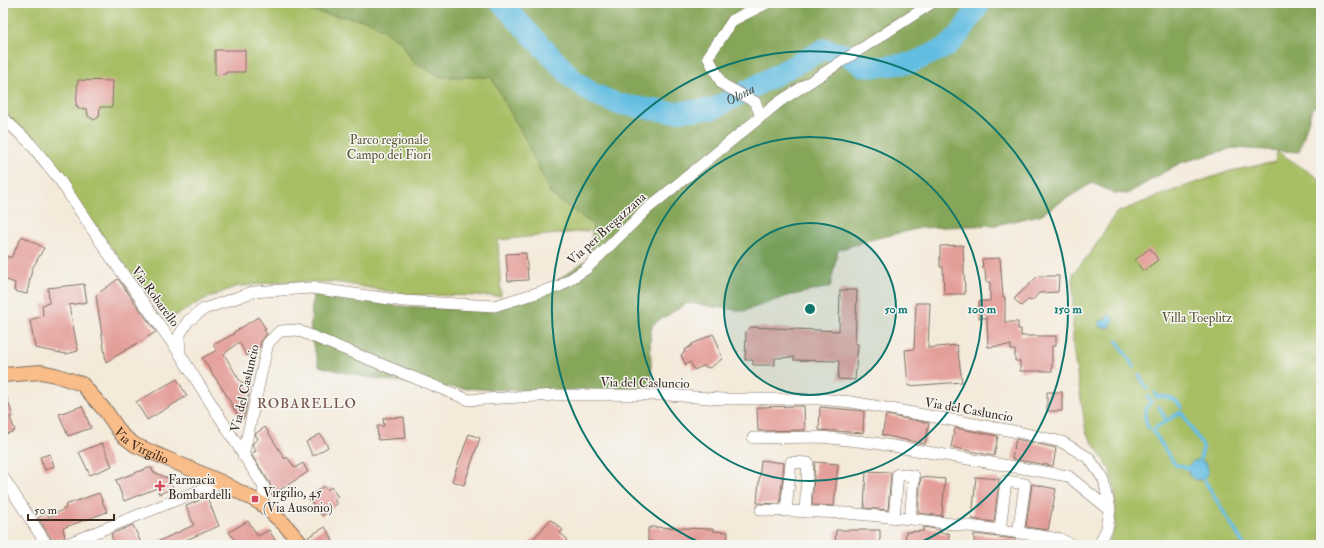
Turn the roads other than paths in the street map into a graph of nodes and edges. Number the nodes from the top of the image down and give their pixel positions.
1 (767, 3) edge
2 (932, 3) edge
3 (761, 116) junction
4 (3, 118) edge
5 (180, 354) junction
6 (3, 375) edge
7 (753, 438) dead end
8 (243, 456) junction
9 (3, 477) edge
10 (221, 482) junction
11 (788, 486) junction
12 (807, 487) junction
13 (896, 496) junction
14 (912, 497) junction
15 (262, 504) junction
16 (1003, 504) junction
17 (1022, 507) junction
18 (762, 510) dead end
19 (1110, 510) junction
20 (786, 511) junction
21 (805, 512) junction
22 (894, 518) junction
23 (910, 519) junction
24 (1000, 530) junction
25 (1018, 533) junction
26 (47, 545) edge
27 (64, 545) edge
28 (302, 545) edge
29 (1072, 545) edge
30 (1099, 545) edge

1 - 3 street
2 - 3 street, Via per Bregazzana
3 - 5 street, Via per Bregazzana
4 - 5 street, Via Robarello
5 - 8 street, Via Robarello
6 - 10 main road, Via Virgilio
7 - 19 street
8 - 15 street, Via Robarello
8 - 19 street, Via del Casluncio
9 - 26 street
10 - 15 main road, Via Virgilio
10 - 27 street
11 - 12 street
11 - 12 street
11 - 20 street
12 - 21 street
13 - 14 street
13 - 14 street
13 - 22 street
14 - 23 street
15 - 28 main road, Via Virgilio
16 - 17 street
16 - 17 street
16 - 24 street
17 - 25 street
18 - 20 street
19 - 30 street, Via del Casluncio
20 - 21 street
21 - 22 street
22 - 23 street
23 - 24 street
24 - 25 street
25 - 29 street

